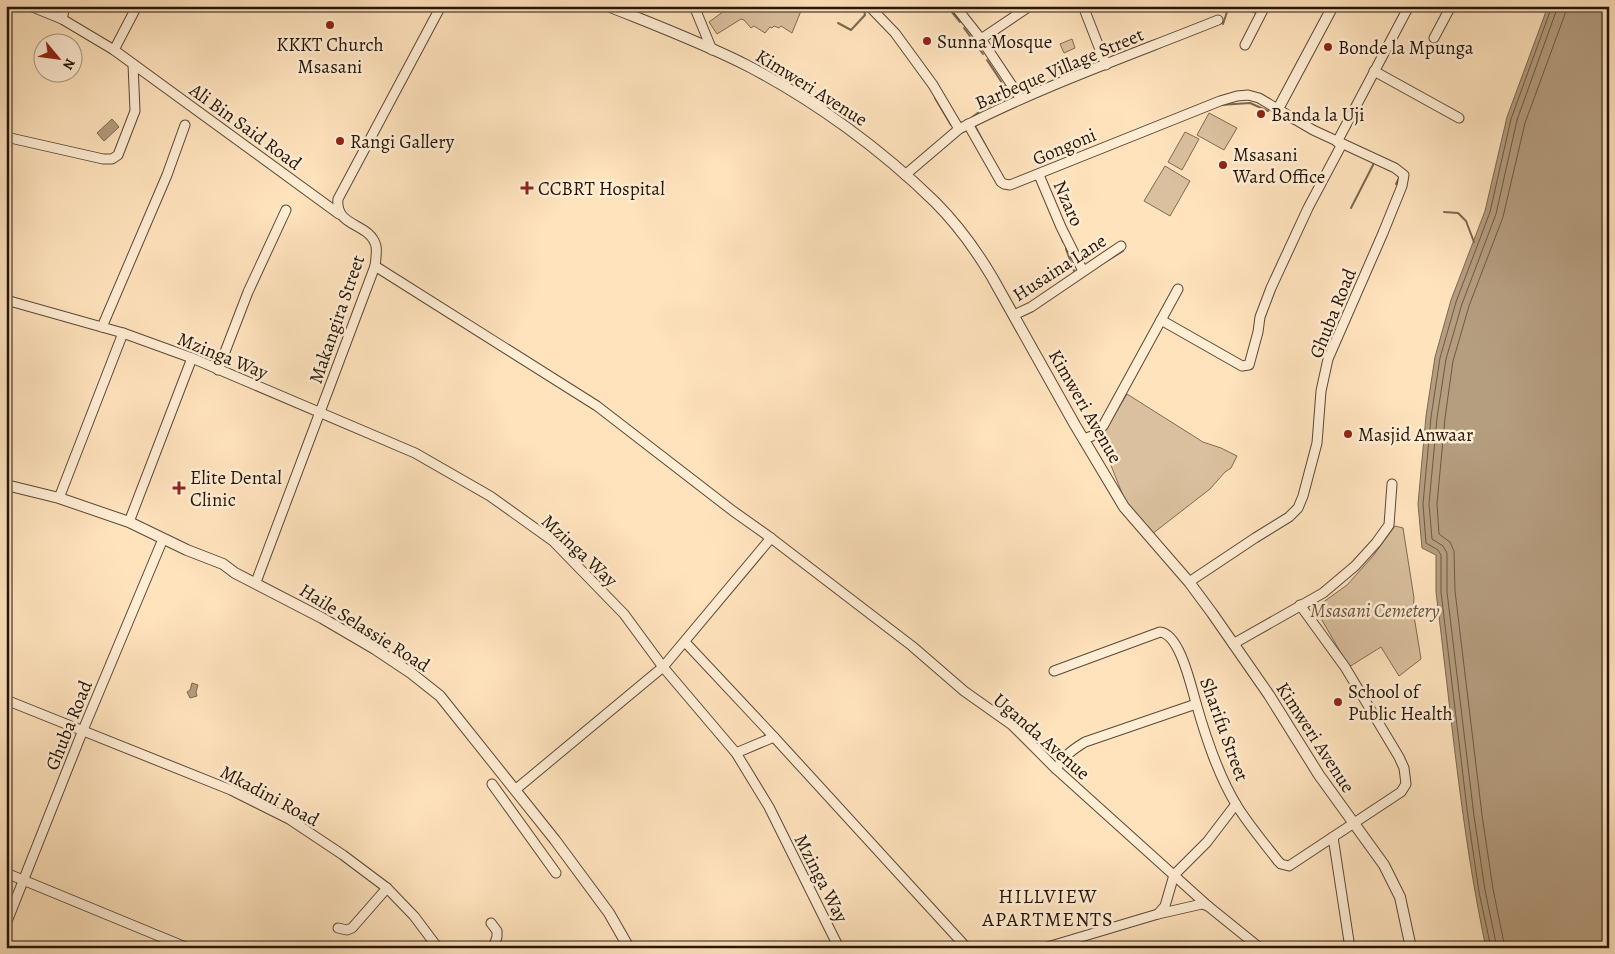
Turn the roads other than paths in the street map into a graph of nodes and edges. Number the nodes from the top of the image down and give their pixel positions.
1 (30, 6) edge
2 (65, 6) edge
3 (137, 6) edge
4 (441, 6) edge
5 (608, 6) edge
6 (694, 6) edge
7 (869, 6) edge
8 (954, 6) edge
9 (1030, 6) edge
10 (1083, 6) edge
11 (1264, 6) edge
12 (1333, 6) edge
13 (1409, 6) edge
14 (1451, 6) edge
15 (62, 19) junction
16 (1218, 20) dead end
17 (981, 38) junction
18 (1434, 38) dead end
19 (1245, 45) dead end
20 (114, 50) junction
21 (712, 50) junction
22 (133, 64) junction
23 (1106, 65) junction
24 (1374, 71) junction
25 (1021, 99) junction
26 (1278, 109) junction
27 (1459, 118) dead end
28 (968, 124) junction
29 (185, 126) dead end
30 (959, 129) junction
31 (6, 137) edge
32 (1340, 143) junction
33 (1039, 175) junction
34 (905, 176) junction
35 (286, 210) dead end
36 (340, 214) junction
37 (1120, 246) dead end
38 (375, 266) junction
39 (1083, 271) junction
40 (1178, 289) dead end
41 (6, 300) edge
42 (1014, 315) junction
43 (1161, 320) junction
44 (102, 327) junction
45 (123, 333) junction
46 (192, 358) junction
47 (218, 370) junction
48 (321, 412) junction
49 (1084, 439) junction
50 (1392, 484) dead end
51 (6, 485) edge
52 (59, 498) junction
53 (129, 522) junction
54 (163, 538) junction
55 (771, 538) junction
56 (256, 582) junction
57 (1189, 582) junction
58 (1300, 605) junction
59 (685, 642) junction
60 (1233, 644) junction
61 (663, 667) junction
62 (1054, 672) dead end
63 (6, 700) edge
64 (1196, 704) junction
65 (83, 730) junction
66 (774, 737) junction
67 (736, 753) junction
68 (1056, 769) junction
69 (492, 784) dead end
70 (515, 790) junction
71 (1236, 804) junction
72 (1353, 824) junction
73 (1333, 837) junction
74 (6, 873) edge
75 (556, 873) dead end
76 (1174, 875) junction
77 (23, 880) junction
78 (387, 888) junction
79 (1208, 906) junction
80 (1158, 914) junction
81 (491, 923) dead end
82 (6, 924) edge
83 (338, 928) dead end
84 (176, 945) edge
85 (188, 948) edge
86 (438, 948) edge
87 (493, 948) edge
88 (629, 948) edge
89 (839, 948) edge
90 (966, 948) edge
91 (1044, 948) edge
92 (1260, 948) edge
93 (1350, 948) edge
94 (1411, 948) edge

1 - 15 street, Ali Bin Said Road
2 - 15 street
3 - 20 street
4 - 36 street
5 - 21 street, Kimweri Avenue
6 - 21 street
7 - 30 street
8 - 17 street
9 - 17 street
10 - 23 street
11 - 19 street
12 - 26 street
13 - 24 street
14 - 18 street
15 - 20 street, Ali Bin Said Road
16 - 23 street, Barbeque Village Street
17 - 25 street
20 - 22 street, Ali Bin Said Road
21 - 34 street, Kimweri Avenue
22 - 31 street
22 - 36 street, Ali Bin Said Road
23 - 25 street, Barbeque Village Street
24 - 27 street
24 - 32 street
25 - 28 street, Barbeque Village Street
26 - 32 street, Ghuba Road
26 - 33 street, Gongoni
28 - 30 street
28 - 33 street, Gongoni
29 - 44 street, Ali Bin Said Road
30 - 34 street
32 - 43 street
32 - 57 street, Ghuba Road
33 - 39 street, Nzaro
34 - 42 street, Kimweri Avenue
35 - 47 street
36 - 38 street, Makangira Street
37 - 39 street, Husaina Lane
38 - 48 street, Makangira Street
38 - 55 street, Uganda Avenue
39 - 42 street, Husaina Lane
40 - 43 street
41 - 44 street, Mzinga Way
42 - 49 street, Kimweri Avenue
43 - 49 street
44 - 45 street, Mzinga Way
45 - 46 street, Mzinga Way
45 - 52 street
46 - 47 street, Mzinga Way
46 - 53 street
47 - 48 street, Mzinga Way
48 - 56 street, Makangira Street
48 - 61 street, Mzinga Way
49 - 57 street, Kimweri Avenue
50 - 58 street
51 - 52 street, Haile Selassie Road
52 - 53 street, Haile Selassie Road
53 - 54 street, Haile Selassie Road
54 - 56 street, Haile Selassie Road
54 - 65 street, Ghuba Road
55 - 59 street
55 - 68 street, Uganda Avenue
56 - 70 street, Haile Selassie Road
57 - 60 street, Kimweri Avenue
58 - 60 street
58 - 72 street, Sharifu Street
59 - 61 street
59 - 66 street
60 - 72 street, Kimweri Avenue
61 - 67 street, Mzinga Way
61 - 70 street
62 - 64 street, Sharifu Street
63 - 65 street, Mkadini Road
64 - 68 street
64 - 71 street, Sharifu Street
65 - 77 street, Ghuba Road
65 - 78 street, Mkadini Road
66 - 67 street
66 - 90 street
67 - 89 street, Mzinga Way
68 - 76 street, Uganda Avenue
69 - 75 street
70 - 88 street, Haile Selassie Road
71 - 73 street, Sharifu Street
71 - 76 street
72 - 73 street, Sharifu Street
72 - 94 street, Kimweri Avenue
73 - 93 street
74 - 77 street
76 - 79 street, Uganda Avenue
76 - 80 street
77 - 82 street, Ghuba Road
77 - 84 street
78 - 83 street
78 - 86 street, Mkadini Road
79 - 80 street
79 - 92 street, Uganda Avenue
80 - 91 street
81 - 87 street
84 - 85 street

